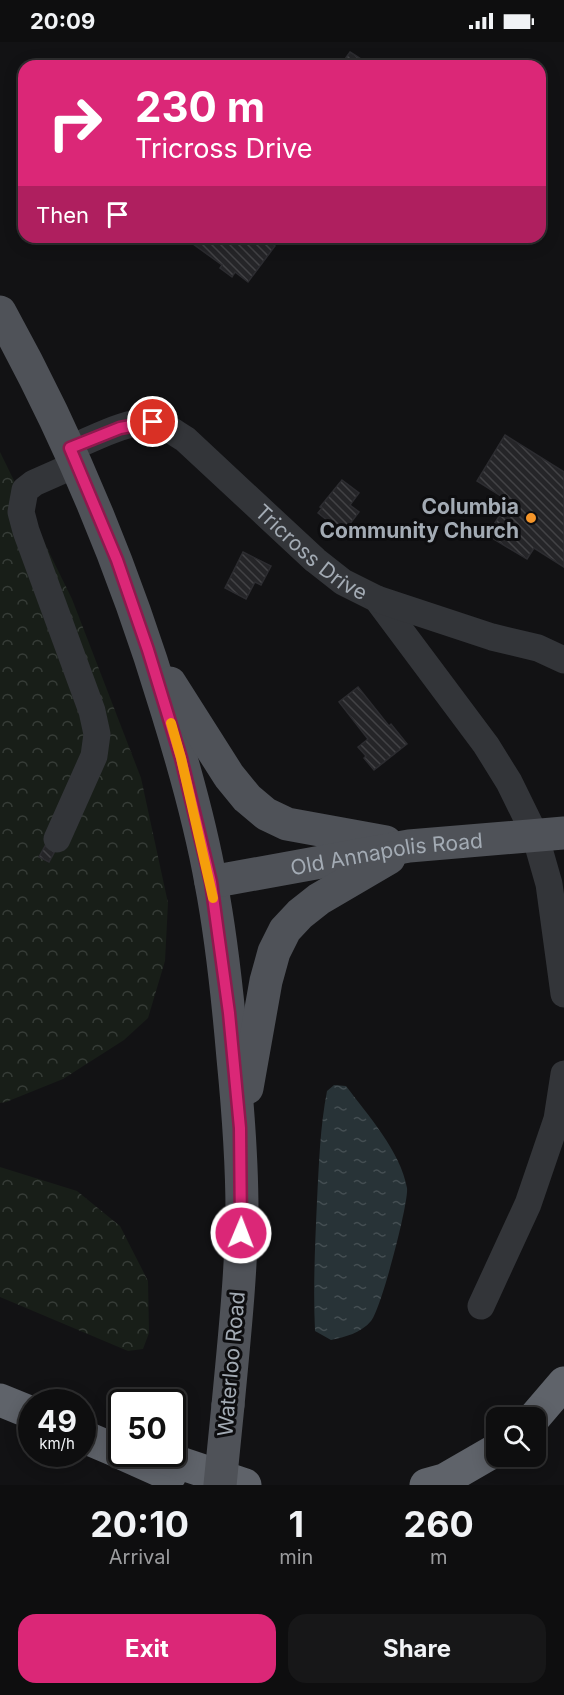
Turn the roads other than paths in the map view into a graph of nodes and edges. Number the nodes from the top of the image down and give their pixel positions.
1 (0, 312) edge
2 (73, 456) junction
3 (376, 599) junction
4 (148, 650) junction
5 (564, 660) edge
6 (549, 834) edge
7 (57, 839) dead end
8 (409, 846) junction
9 (211, 882) junction
10 (564, 994) edge
11 (564, 1074) edge
12 (240, 1128) junction
13 (481, 1306) dead end
14 (564, 1383) edge
15 (543, 1407) edge
16 (486, 1456) edge
17 (186, 1465) edge
18 (154, 1467) edge
19 (194, 1485) edge
20 (220, 1485) edge
21 (245, 1485) edge
22 (426, 1485) edge

1 - 2 main road, Waterloo Road
2 - 3 street, Tricross Drive
2 - 4 main road, Waterloo Road
2 - 7 street, Tricross Drive
3 - 5 street
3 - 6 street, Tricross Drive
4 - 8 main road
4 - 9 main road, Waterloo Road
6 - 8 main road, Old Annapolis Road
6 - 10 street, Tricross Drive
8 - 9 main road, Old Annapolis Road
8 - 12 main road
9 - 12 main road, Waterloo Road
11 - 13 street
12 - 20 main road, Waterloo Road, bridge
14 - 15 highway
16 - 22 highway
17 - 21 highway
18 - 19 highway

